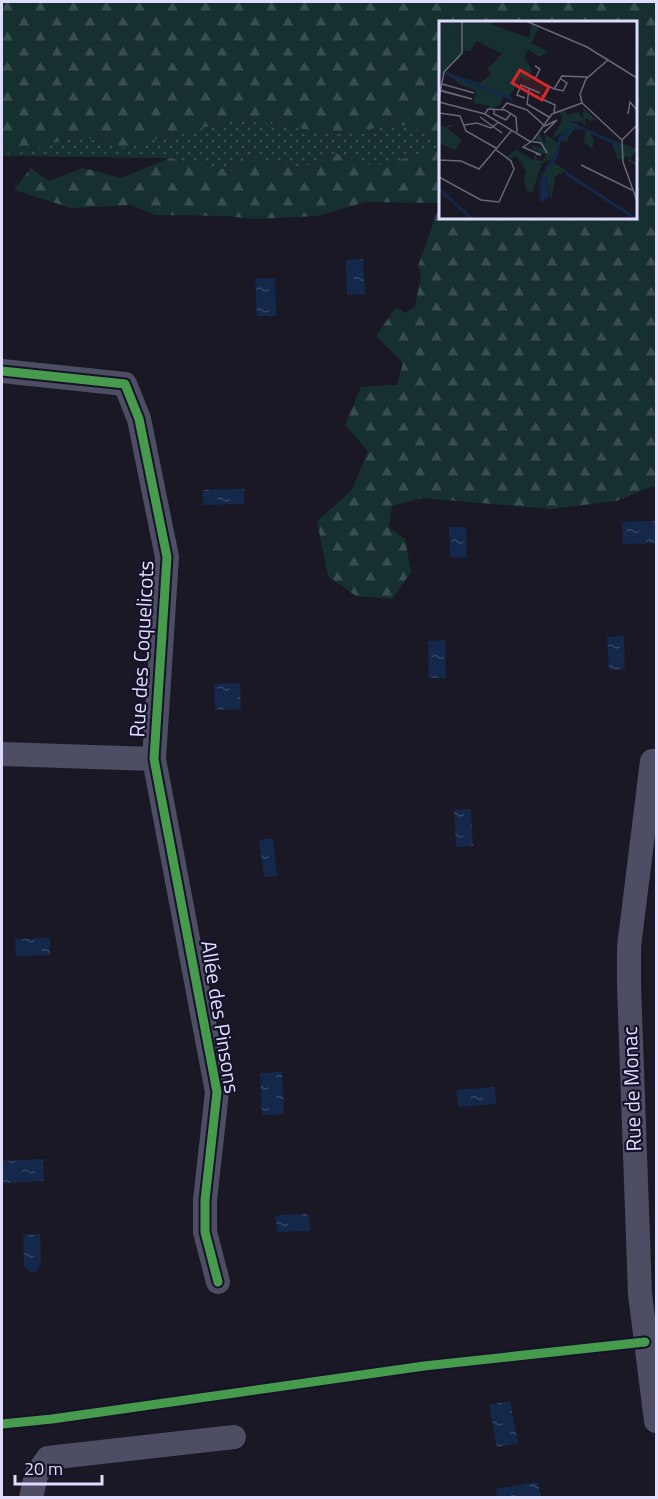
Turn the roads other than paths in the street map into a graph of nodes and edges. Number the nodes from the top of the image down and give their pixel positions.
1 (2, 371) edge
2 (2, 754) edge
3 (154, 759) junction
4 (657, 761) edge
5 (218, 1282) dead end
6 (657, 1421) edge
7 (234, 1437) dead end
8 (31, 1497) edge

1 - 3 street, Rue des Coquelicots
2 - 3 street
3 - 5 street, Allée des Pinsons
4 - 6 street, Rue de Monac
7 - 8 street

